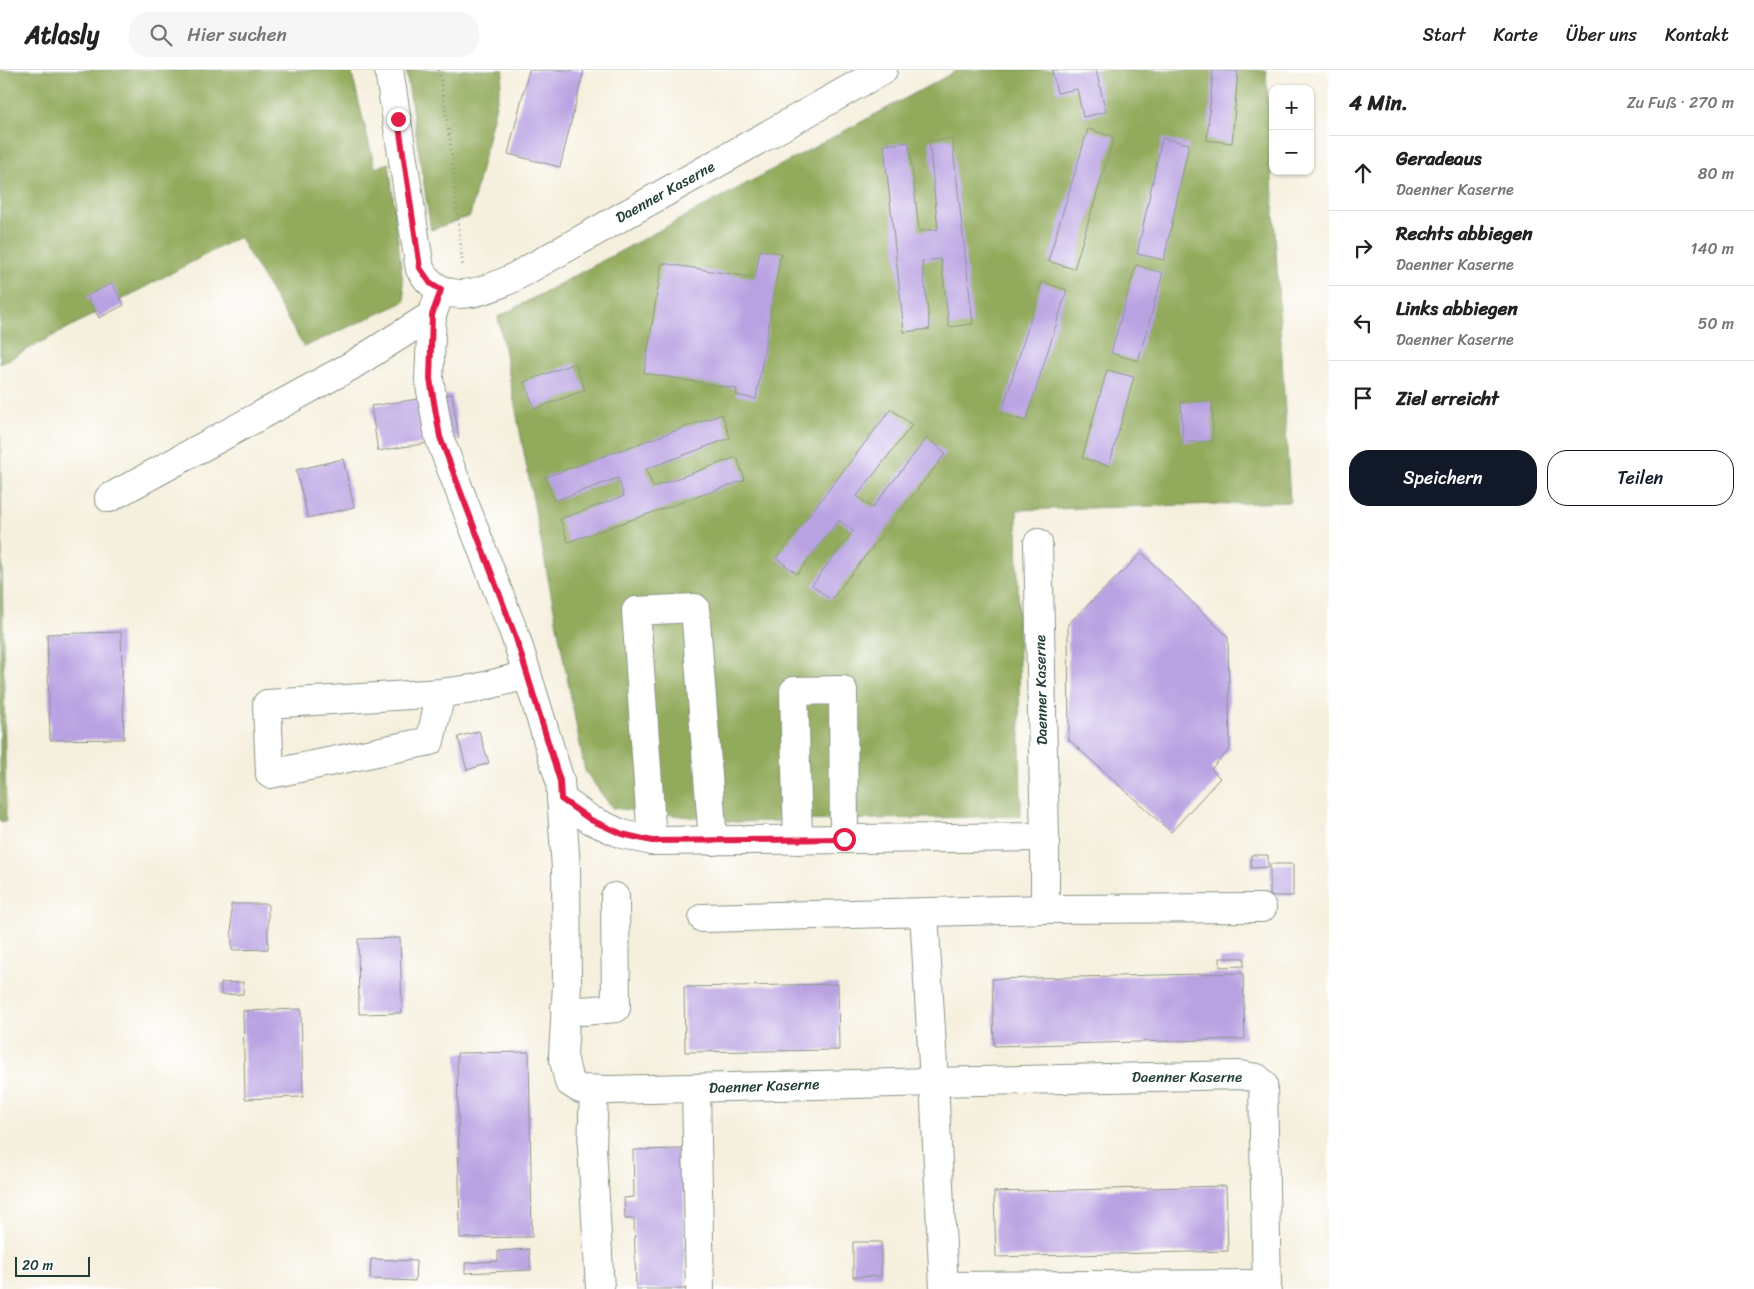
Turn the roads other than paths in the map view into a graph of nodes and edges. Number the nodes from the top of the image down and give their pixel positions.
1 (389, 70) edge
2 (883, 70) edge
3 (437, 302) junction
4 (109, 498) dead end
5 (1038, 543) dead end
6 (527, 674) junction
7 (441, 693) junction
8 (561, 799) junction
9 (1045, 837) junction
10 (844, 839) junction
11 (798, 840) junction
12 (652, 841) junction
13 (713, 841) junction
14 (615, 897) dead end
15 (1262, 908) dead end
16 (1045, 909) junction
17 (924, 912) junction
18 (703, 918) dead end
19 (565, 1009) junction
20 (934, 1082) junction
21 (696, 1088) junction
22 (594, 1090) junction
23 (944, 1287) edge
24 (1267, 1287) edge
25 (600, 1289) edge
26 (700, 1289) edge

1 - 3 street
2 - 3 street, Daenner Kaserne
3 - 4 street
3 - 6 street, Daenner Kaserne
5 - 9 street, Daenner Kaserne
6 - 7 street
6 - 8 street, Daenner Kaserne
7 - 7 street
8 - 12 street
8 - 19 street, Daenner Kaserne
9 - 10 street
9 - 16 street, Daenner Kaserne
10 - 11 street
10 - 11 street
11 - 13 street
12 - 13 street
12 - 13 street
14 - 19 street
15 - 16 street
16 - 17 street
17 - 18 street
17 - 20 street
19 - 22 street, Daenner Kaserne
20 - 21 street, Daenner Kaserne
20 - 23 street
20 - 24 street, Daenner Kaserne
21 - 22 street, Daenner Kaserne
21 - 26 street
22 - 25 street
23 - 24 street

